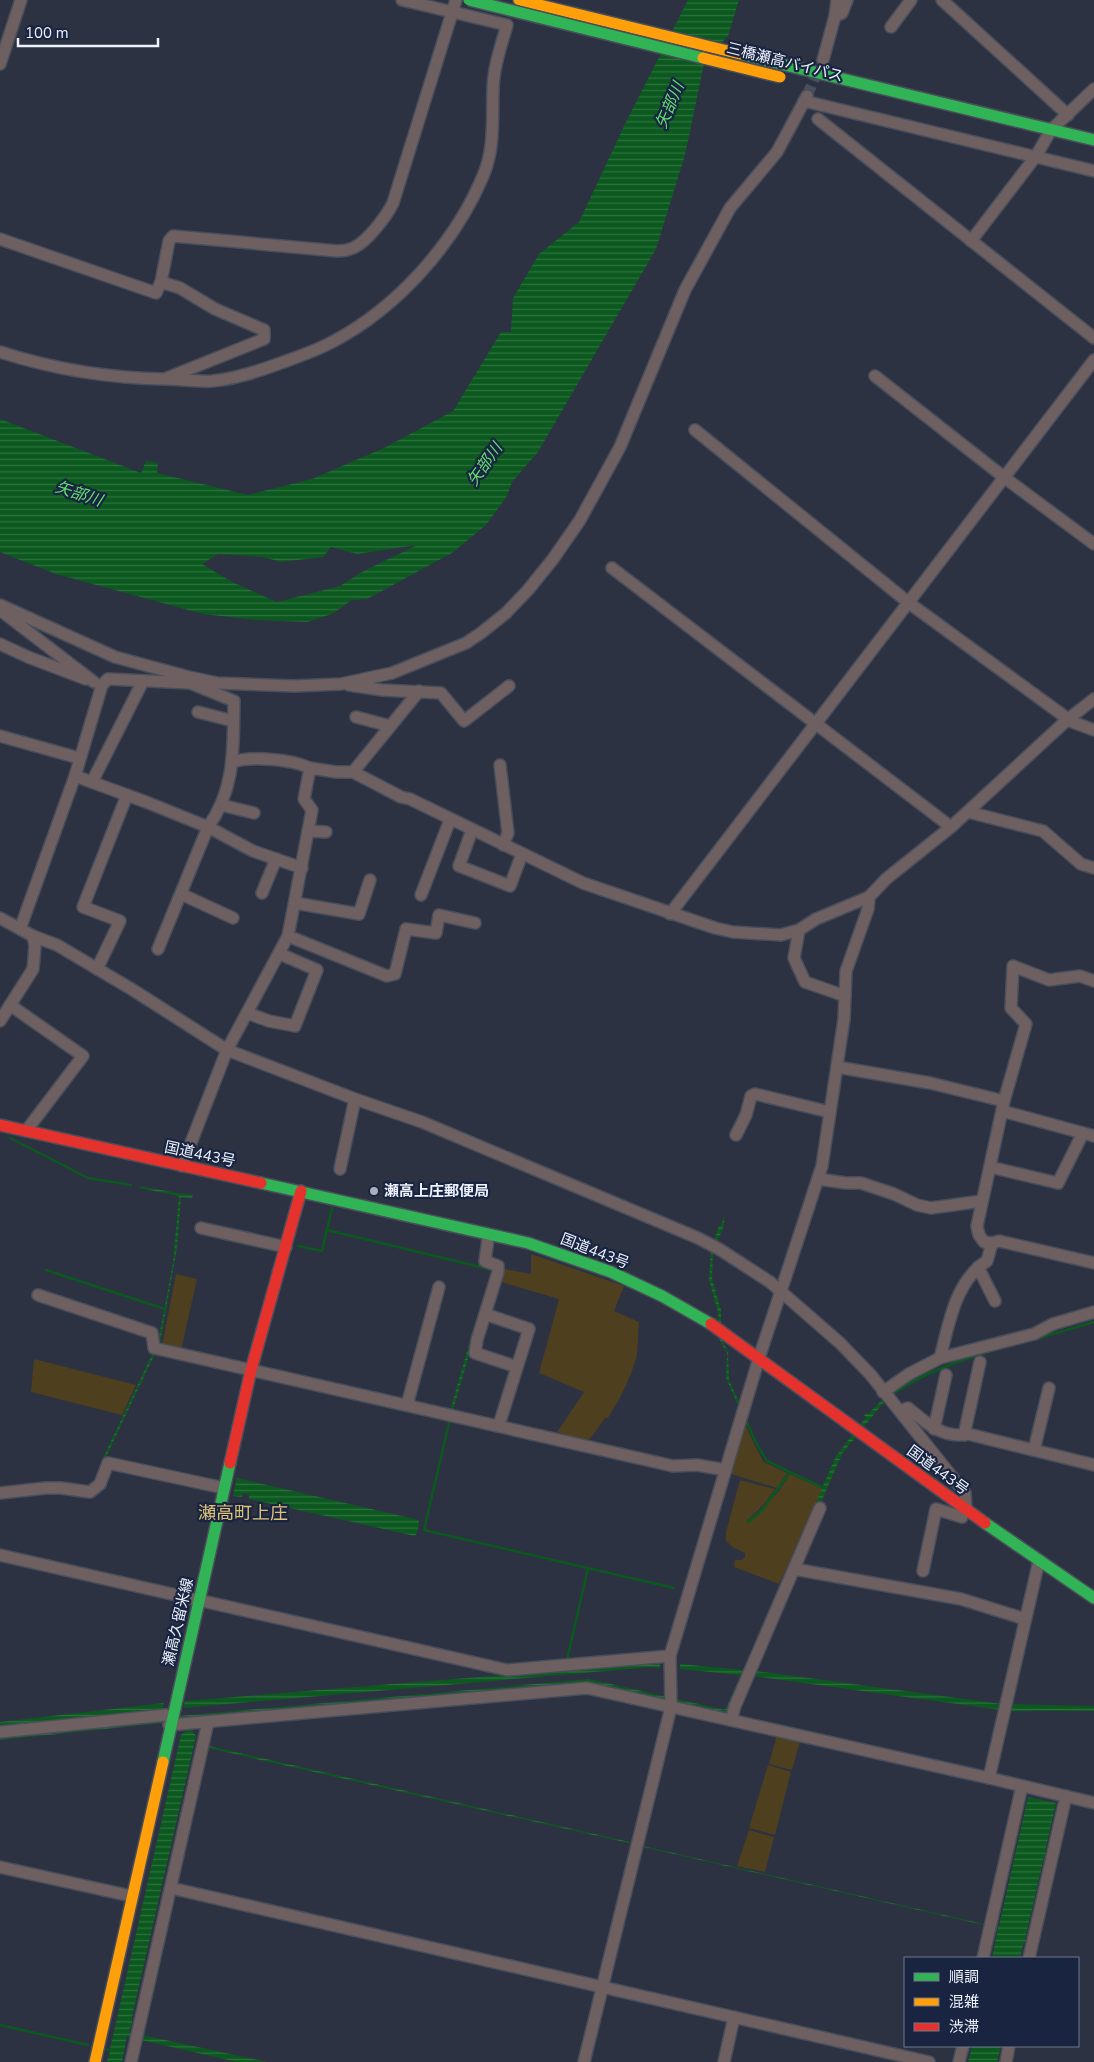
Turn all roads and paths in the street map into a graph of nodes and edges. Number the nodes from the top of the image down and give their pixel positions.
1 (21, 0) edge
2 (402, 0) edge
3 (456, 0) edge
4 (469, 0) edge
5 (518, 0) edge
6 (836, 0) edge
7 (846, 0) edge
8 (911, 0) edge
9 (942, 0) edge
10 (452, 12) junction
11 (835, 16) junction
12 (507, 24) junction
13 (891, 27) dead end
14 (823, 60) tunnel mouth
15 (0, 64) edge
16 (785, 78) dead end
17 (1094, 89) edge
18 (1068, 115) junction
19 (818, 119) dead end
20 (1051, 130) junction
21 (1094, 140) edge
22 (1036, 156) junction
23 (1094, 171) edge
24 (0, 239) edge
25 (971, 241) junction
26 (161, 282) junction
27 (1094, 338) edge
28 (0, 352) edge
29 (1094, 360) edge
30 (875, 376) dead end
31 (164, 379) junction
32 (695, 430) dead end
33 (1005, 478) junction
34 (1094, 544) edge
35 (612, 568) dead end
36 (909, 603) junction
37 (0, 605) edge
38 (0, 610) edge
39 (0, 644) edge
40 (191, 680) junction
41 (143, 681) junction
42 (98, 683) junction
43 (341, 684) junction
44 (509, 686) dead end
45 (419, 691) junction
46 (1094, 699) edge
47 (198, 712) dead end
48 (356, 717) dead end
49 (1068, 720) junction
50 (233, 721) junction
51 (814, 724) junction
52 (390, 726) junction
53 (1094, 730) edge
54 (0, 736) edge
55 (79, 758) junction
56 (232, 762) junction
57 (500, 765) dead end
58 (310, 768) junction
59 (353, 772) junction
60 (75, 776) junction
61 (92, 782) junction
62 (127, 795) junction
63 (221, 805) junction
64 (968, 812) junction
65 (254, 813) dead end
66 (450, 820) junction
67 (208, 827) junction
68 (951, 827) junction
69 (472, 830) junction
70 (308, 831) junction
71 (326, 832) dead end
72 (503, 845) junction
73 (522, 854) junction
74 (276, 859) junction
75 (302, 868) junction
76 (1094, 868) edge
77 (370, 880) dead end
78 (262, 893) dead end
79 (180, 894) junction
80 (421, 895) dead end
81 (869, 897) junction
82 (294, 903) junction
83 (670, 914) junction
84 (0, 918) edge
85 (233, 918) dead end
86 (475, 923) dead end
87 (20, 929) junction
88 (799, 930) junction
89 (33, 936) junction
90 (288, 936) junction
91 (158, 949) dead end
92 (280, 954) junction
93 (97, 969) junction
94 (1094, 981) edge
95 (845, 996) junction
96 (10, 1005) junction
97 (247, 1013) junction
98 (0, 1021) edge
99 (227, 1050) junction
100 (837, 1067) junction
101 (355, 1099) junction
102 (1003, 1106) junction
103 (830, 1112) junction
104 (0, 1126) edge
105 (26, 1131) junction
106 (1090, 1134) edge
107 (736, 1136) dead end
108 (182, 1166) junction
109 (990, 1167) junction
110 (340, 1169) dead end
111 (818, 1178) junction
112 (301, 1191) junction
113 (982, 1201) junction
114 (201, 1228) dead end
115 (488, 1239) dead end
116 (992, 1243) junction
117 (286, 1247) junction
118 (1094, 1263) edge
119 (978, 1267) junction
120 (439, 1287) dead end
121 (781, 1293) junction
122 (38, 1295) dead end
123 (995, 1301) dead end
124 (1094, 1312) edge
125 (485, 1314) junction
126 (760, 1358) junction
127 (940, 1358) junction
128 (980, 1362) dead end
129 (517, 1367) junction
130 (251, 1370) junction
131 (946, 1375) dead end
132 (1049, 1388) dead end
133 (883, 1392) junction
134 (407, 1405) junction
135 (900, 1411) junction
136 (499, 1425) junction
137 (934, 1429) junction
138 (964, 1435) junction
139 (1034, 1450) junction
140 (1094, 1465) edge
141 (726, 1470) junction
142 (224, 1488) junction
143 (0, 1494) edge
144 (820, 1508) dead end
145 (966, 1509) junction
146 (0, 1555) edge
147 (1039, 1561) junction
148 (794, 1569) junction
149 (923, 1571) dead end
150 (1094, 1598) edge
151 (198, 1600) junction
152 (1025, 1619) junction
153 (670, 1656) junction
154 (671, 1707) junction
155 (169, 1718) junction
156 (731, 1720) junction
157 (208, 1722) junction
158 (0, 1732) edge
159 (989, 1778) junction
160 (1022, 1786) junction
161 (1066, 1796) junction
162 (1094, 1803) edge
163 (0, 1867) edge
164 (171, 1888) junction
165 (131, 1896) junction
166 (983, 1957) edge
167 (1029, 1957) edge
168 (603, 1987) junction
169 (734, 2017) junction
170 (963, 2047) edge
171 (1009, 2047) edge
172 (94, 2062) edge
173 (131, 2062) edge
174 (584, 2062) edge
175 (724, 2062) edge
176 (929, 2062) edge
177 (959, 2062) edge
178 (1006, 2062) edge

1 - 15 street
2 - 10 street
3 - 10 street
4 - 16 main road, 三橋瀬高バイパス, bridge
5 - 12 street
5 - 20 main road, 三橋瀬高バイパス
6 - 11 street
7 - 11 street
8 - 13 street
9 - 18 street
10 - 12 street
10 - 26 street
11 - 14 street
12 - 31 street
17 - 18 street
18 - 20 street
19 - 25 street
20 - 21 main road, 三橋瀬高バイパス
20 - 22 street
22 - 23 street
22 - 25 street
22 - 43 street
24 - 26 street
25 - 27 street
26 - 31 street
28 - 31 street
29 - 33 street
30 - 33 street
32 - 36 street
33 - 34 street
33 - 36 street
35 - 51 street
36 - 49 street
36 - 51 street
37 - 40 street
38 - 42 street
39 - 42 street
40 - 41 street
40 - 43 street
40 - 50 street
41 - 42 street
41 - 61 street
42 - 55 street
43 - 45 street
44 - 45 street
45 - 52 street
46 - 49 street
47 - 50 street
48 - 52 street
49 - 53 street
49 - 64 street
50 - 56 street
51 - 68 street
51 - 83 street
52 - 59 street
54 - 55 street
55 - 60 street
56 - 58 street
56 - 63 street
57 - 72 street
58 - 59 street
58 - 70 street
59 - 66 street
60 - 61 street
60 - 87 street
61 - 62 street
62 - 67 street
62 - 93 street
63 - 65 street
63 - 67 street
64 - 68 street
64 - 76 street
66 - 69 street
66 - 80 street
67 - 74 street
67 - 79 street
68 - 81 street
69 - 72 street
69 - 73 street
70 - 71 street
70 - 75 street
72 - 73 street
73 - 83 street
74 - 75 street
74 - 78 street
75 - 82 street
77 - 82 street
79 - 85 street
79 - 91 street
81 - 88 street
81 - 95 street
82 - 90 street
83 - 88 street
84 - 87 street
86 - 90 street
87 - 89 street
88 - 95 street
89 - 93 street
89 - 96 street
90 - 92 street
92 - 97 street
92 - 97 street
93 - 99 street
94 - 102 street
95 - 100 street
96 - 98 street
96 - 105 street
97 - 99 street
99 - 101 street
99 - 108 street
100 - 102 street
100 - 103 street
101 - 110 street
101 - 121 street
102 - 106 street
102 - 109 street
103 - 107 street
103 - 111 street
104 - 105 main road, 国道443号
105 - 108 main road, 国道443号
106 - 109 street
108 - 112 main road, 国道443号
109 - 113 street
111 - 113 street
111 - 121 street
112 - 117 main road, 瀬高久留米線
112 - 126 main road, 国道443号
113 - 116 street
114 - 117 street
115 - 125 street
116 - 118 street
116 - 119 street
117 - 130 main road, 瀬高久留米線
119 - 123 street
119 - 127 street
120 - 134 street
121 - 126 street
121 - 133 street
122 - 130 street
124 - 127 street
125 - 129 street
125 - 129 street
126 - 141 street
126 - 145 main road, 国道443号
127 - 133 street
128 - 138 street
129 - 136 street
130 - 134 street
130 - 142 main road, 瀬高久留米線
131 - 137 street
132 - 139 street
133 - 135 street
134 - 136 street
135 - 137 street
135 - 145 street
136 - 141 street
137 - 138 street
138 - 139 street
139 - 140 street
141 - 153 street
142 - 143 street
142 - 151 main road, 瀬高久留米線
144 - 148 street
145 - 147 main road, 国道443号
145 - 149 street
146 - 151 street
147 - 150 main road, 国道443号
147 - 152 street
148 - 152 street
148 - 156 street
151 - 153 street
151 - 155 main road, 瀬高久留米線
152 - 159 street
153 - 154 street
154 - 156 street
154 - 157 street
154 - 168 street
155 - 157 street
155 - 158 street
155 - 165 main road, 瀬高久留米線
156 - 159 street
157 - 164 street
159 - 160 street
160 - 161 street
160 - 166 street
161 - 162 street
161 - 167 street
163 - 165 street
164 - 168 street
164 - 173 street
165 - 172 main road, 瀬高久留米線
168 - 169 street
168 - 174 street
169 - 175 street
169 - 176 street
170 - 177 street
171 - 178 street

